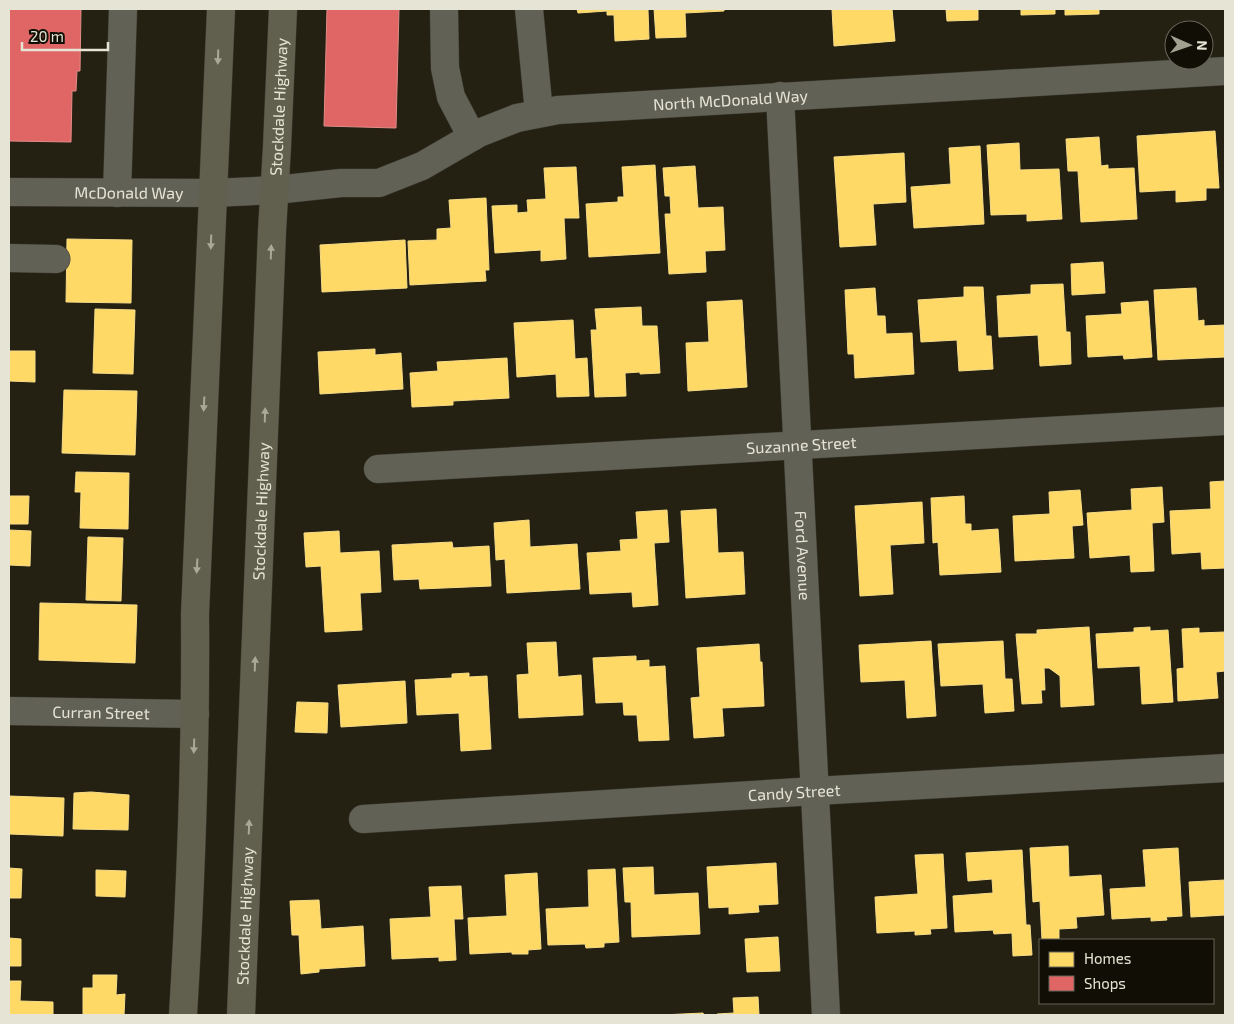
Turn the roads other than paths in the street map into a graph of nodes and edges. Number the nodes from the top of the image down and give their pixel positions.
1 (123, 9) edge
2 (221, 9) edge
3 (283, 9) edge
4 (444, 9) edge
5 (529, 9) edge
6 (1225, 71) edge
7 (780, 96) junction
8 (539, 114) junction
9 (472, 137) junction
10 (262, 190) junction
11 (9, 192) edge
12 (117, 193) junction
13 (213, 193) junction
14 (9, 258) edge
15 (56, 259) dead end
16 (1225, 421) edge
17 (798, 445) junction
18 (378, 469) dead end
19 (9, 711) edge
20 (195, 714) junction
21 (1225, 768) edge
22 (815, 791) junction
23 (363, 819) dead end
24 (182, 1015) edge
25 (241, 1015) edge
26 (826, 1015) edge

1 - 12 street
2 -> 13 main road
3 - 10 main road, Stockdale Highway
4 - 9 street
5 - 8 street
6 - 7 street, North McDonald Way
7 - 8 street, North McDonald Way
7 - 17 street, Ford Avenue
8 - 9 street, North McDonald Way
9 - 10 street, North McDonald Way
10 - 13 street, McDonald Way
25 -> 10 main road, Stockdale Highway
11 - 12 street, McDonald Way
12 - 13 street, McDonald Way
13 -> 20 main road
14 - 15 street
16 - 17 street, Suzanne Street
17 - 18 street, Suzanne Street
17 - 22 street, Ford Avenue
19 - 20 street, Curran Street
20 -> 24 main road
21 - 22 street, Candy Street
22 - 23 street, Candy Street
22 - 26 street, Ford Avenue

